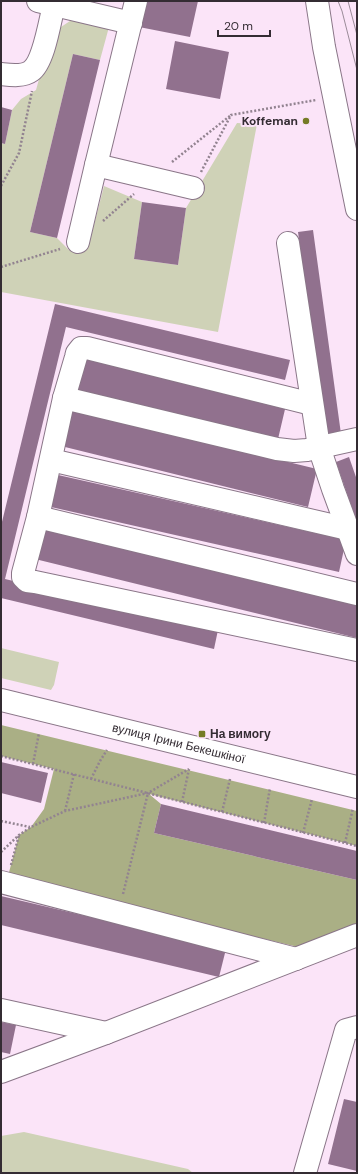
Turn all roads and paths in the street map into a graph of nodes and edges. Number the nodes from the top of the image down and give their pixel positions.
1 (136, 1) edge
2 (317, 1) edge
3 (46, 3) edge
4 (131, 23) junction
5 (38, 64) junction
6 (1, 74) edge
7 (317, 100) dead end
8 (231, 115) junction
9 (96, 165) junction
10 (153, 178) junction
11 (1, 186) edge
12 (193, 188) joint
13 (357, 209) edge
14 (101, 223) dead end
15 (78, 242) joint
16 (288, 243) dead end
17 (1, 267) edge
18 (64, 398) junction
19 (312, 404) junction
20 (357, 439) edge
21 (319, 447) junction
22 (51, 460) junction
23 (38, 517) junction
24 (348, 529) junction
25 (357, 554) edge
26 (357, 594) edge
27 (357, 650) edge
28 (1, 700) edge
29 (39, 733) dead end
30 (107, 750) dead end
31 (1, 756) edge
32 (33, 764) junction
33 (74, 774) junction
34 (92, 779) junction
35 (230, 779) dead end
36 (357, 787) edge
37 (270, 788) dead end
38 (148, 793) junction
39 (312, 799) dead end
40 (182, 802) junction
41 (353, 808) dead end
42 (65, 811) junction
43 (222, 812) junction
44 (1, 821) edge
45 (264, 822) junction
46 (31, 827) junction
47 (304, 833) junction
48 (19, 834) junction
49 (345, 843) junction
50 (357, 846) edge
51 (1, 852) edge
52 (4, 883) edge
53 (118, 913) junction
54 (357, 935) edge
55 (296, 959) junction
56 (1, 1010) edge
57 (357, 1027) edge
58 (106, 1033) junction
59 (1, 1072) edge
60 (305, 1173) edge

1 - 4 street
2 - 13 street
3 - 4 street
3 - 5 street
4 - 9 street
5 - 6 street
5 - 11 path
7 - 8 path
8 - 10 path
8 - 12 path
9 - 10 street
9 - 15 street
10 - 12 street
10 - 14 path
15 - 17 path
16 - 19 street
18 - 19 street
18 - 21 street
18 - 22 street
19 - 21 street
20 - 21 street
21 - 24 street
22 - 23 street
22 - 24 street
23 - 26 street
23 - 27 street
24 - 25 street
28 - 36 street, вулиця Ірини Бекешкіної
29 - 32 path
30 - 34 path
31 - 32 path
32 - 33 path
33 - 34 path
33 - 42 path
34 - 38 path
35 - 43 path
37 - 45 path
38 - 40 path
38 - 40 path
38 - 42 path
38 - 53 path
39 - 47 path
40 - 43 path
41 - 49 path
42 - 46 path
43 - 45 path
44 - 46 path
45 - 47 path
46 - 48 path
47 - 49 path
48 - 51 path
48 - 52 path
49 - 50 path
52 - 53 street
53 - 55 street
54 - 55 street
55 - 58 street
56 - 58 street
57 - 60 street
58 - 59 street

